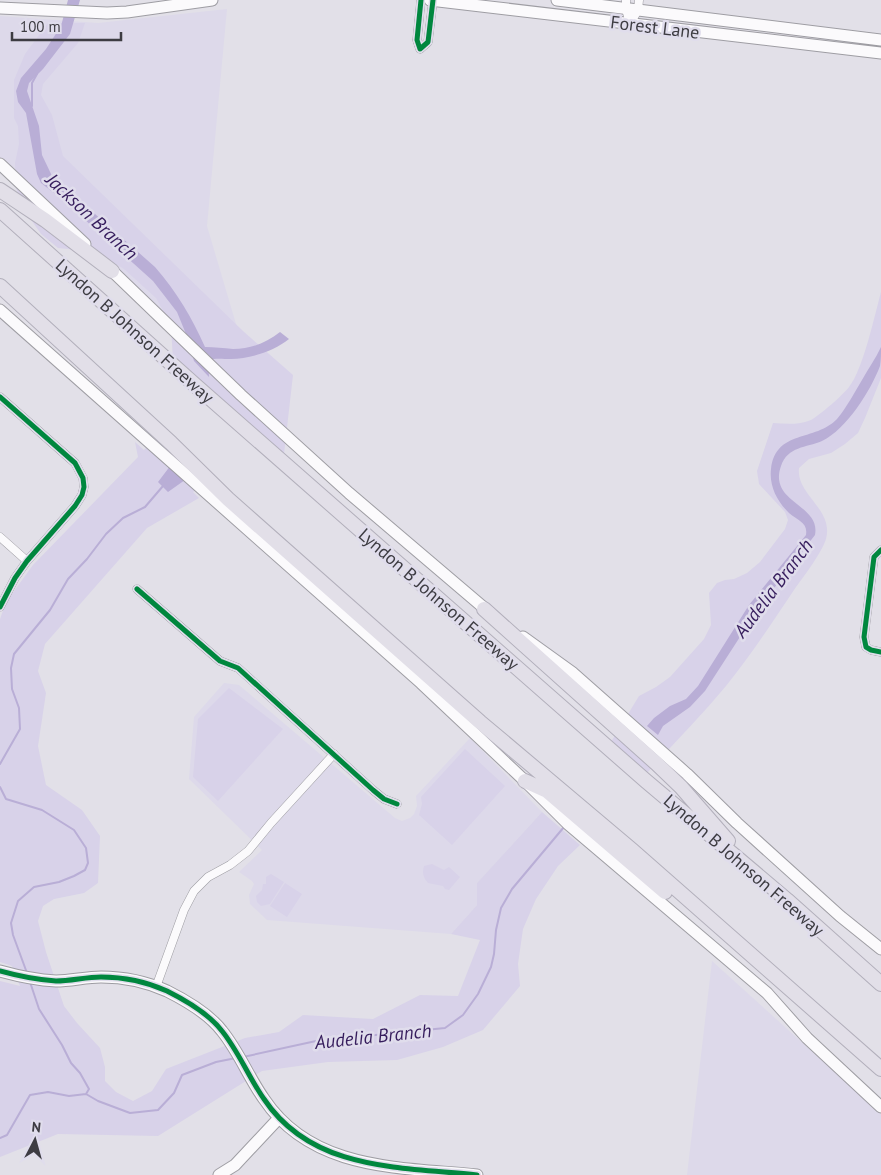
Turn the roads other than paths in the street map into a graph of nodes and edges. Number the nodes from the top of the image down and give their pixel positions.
1 (212, 0) edge
2 (422, 0) edge
3 (432, 0) edge
4 (557, 0) edge
5 (569, 2) junction
6 (626, 4) edge
7 (638, 5) edge
8 (0, 8) edge
9 (509, 9) junction
10 (630, 24) junction
11 (780, 28) junction
12 (880, 39) edge
13 (778, 42) junction
14 (834, 48) junction
15 (881, 53) edge
16 (0, 164) edge
17 (0, 190) edge
18 (0, 210) edge
19 (112, 271) junction
20 (0, 286) edge
21 (0, 310) edge
22 (0, 397) edge
23 (0, 537) edge
24 (881, 550) edge
25 (28, 561) junction
26 (137, 590) dead end
27 (0, 607) edge
28 (484, 609) junction
29 (881, 652) edge
30 (334, 754) junction
31 (525, 781) junction
32 (398, 804) dead end
33 (756, 874) junction
34 (703, 913) junction
35 (881, 950) edge
36 (0, 971) edge
37 (881, 984) edge
38 (156, 987) junction
39 (881, 1068) edge
40 (881, 1107) edge
41 (279, 1118) junction
42 (219, 1175) edge
43 (477, 1175) edge

1 - 8 main road
2 - 3 street
3 - 9 main road, Forest Lane
4 - 5 main road, Forest Lane
5 - 6 main road, Forest Lane
5 - 9 main road
6 - 7 main road, Forest Lane
6 - 10 street
7 - 10 street
7 - 11 main road, Forest Lane
9 - 10 main road, Forest Lane
10 - 13 main road, Forest Lane
11 - 12 main road, Forest Lane
11 - 13 main road
12 - 14 main road
13 - 14 main road, Forest Lane
14 - 15 main road, Forest Lane
16 - 19 main road
17 - 19 highway
18 - 33 highway, Lyndon B Johnson Freeway
19 - 28 main road
20 - 34 highway
21 - 31 main road
22 - 25 street
23 - 25 street
24 - 29 street
25 - 27 street
26 - 30 street
28 - 33 highway
28 - 35 main road
30 - 32 street
30 - 38 street
31 - 34 highway
31 - 40 main road
33 - 37 highway, Lyndon B Johnson Freeway
34 - 39 highway
36 - 38 main road
38 - 41 main road
41 - 42 main road
41 - 43 main road

